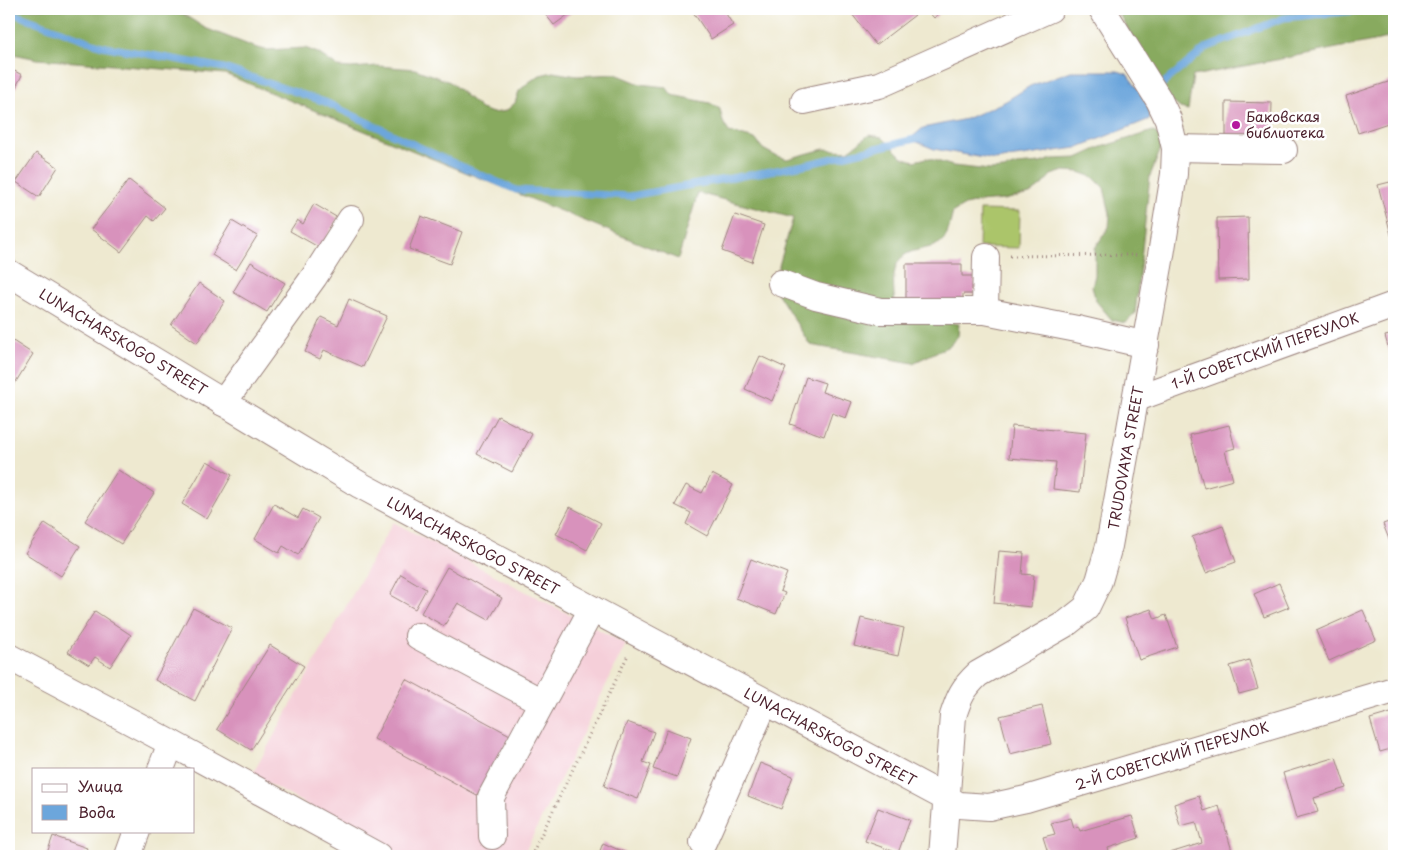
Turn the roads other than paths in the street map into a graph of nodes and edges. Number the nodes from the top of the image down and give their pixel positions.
1 (1050, 9) edge
2 (1102, 9) edge
3 (804, 101) dead end
4 (1176, 148) junction
5 (1284, 150) dead end
6 (351, 219) dead end
7 (986, 257) road end
8 (9, 273) edge
9 (781, 283) dead end
10 (1394, 305) edge
11 (986, 312) junction
12 (1146, 345) junction
13 (1136, 398) junction
14 (223, 403) junction
15 (592, 609) junction
16 (418, 636) dead end
17 (9, 657) edge
18 (1394, 690) edge
19 (542, 702) junction
20 (765, 702) junction
21 (171, 743) junction
22 (162, 768) edge
23 (948, 800) junction
24 (138, 832) edge
25 (492, 836) dead end
26 (703, 842) dead end
27 (128, 856) edge
28 (378, 856) edge
29 (942, 856) edge

1 - 3 street
2 - 4 street, TRUDOVAYA STREET
4 - 5 street
4 - 12 street, TRUDOVAYA STREET
6 - 14 street
7 - 11 street
8 - 14 street, LUNACHARSKOGO STREET
9 - 11 street
10 - 13 street, 1-Й СОВЕТСКИЙ ПЕРЕУЛОК
11 - 12 street
12 - 13 street, TRUDOVAYA STREET
13 - 23 street, TRUDOVAYA STREET
14 - 15 street, LUNACHARSKOGO STREET
15 - 19 street
15 - 20 street, LUNACHARSKOGO STREET
16 - 19 street
17 - 21 street
18 - 23 street, 2-Й СОВЕТСКИЙ ПЕРЕУЛОК
19 - 25 street
20 - 23 street, LUNACHARSKOGO STREET
20 - 26 street
21 - 22 street
21 - 28 street
23 - 29 street, TRUDOVAYA STREET
24 - 27 street

